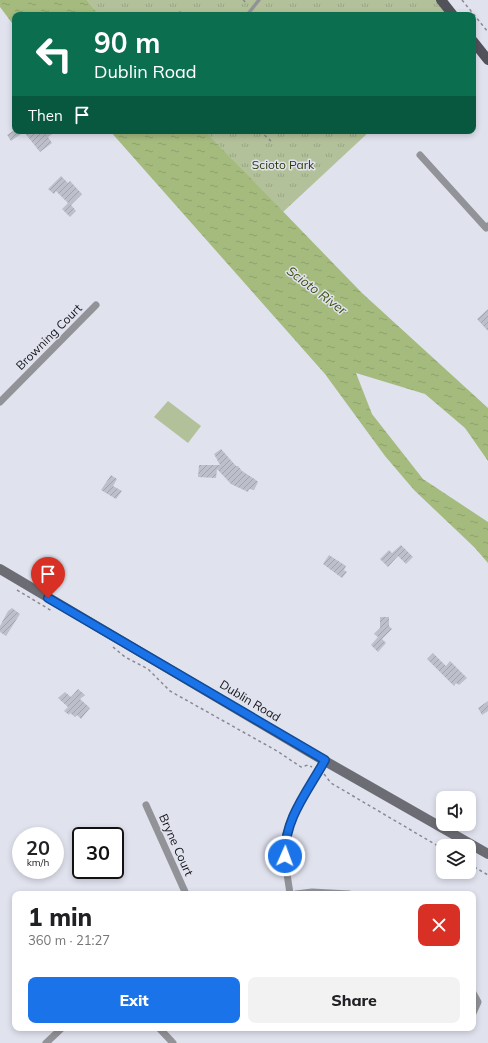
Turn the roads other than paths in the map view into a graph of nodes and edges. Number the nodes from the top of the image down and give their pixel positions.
1 (259, 0) edge
2 (441, 0) edge
3 (249, 12) edge
4 (451, 12) edge
5 (476, 45) edge
6 (488, 60) edge
7 (420, 155) dead end
8 (487, 227) edge
9 (96, 305) dead end
10 (0, 402) edge
11 (0, 569) edge
12 (325, 760) junction
13 (146, 805) dead end
14 (488, 854) edge
15 (185, 891) edge
16 (290, 891) edge
17 (59, 1031) edge
18 (162, 1031) edge
19 (46, 1043) edge
20 (173, 1043) edge

1 - 3 lane
2 - 4 main road
5 - 6 main road
7 - 8 street
9 - 10 street, Browning Court
11 - 12 main road, Dublin Road
12 - 14 main road, Dublin Road
12 - 16 street
13 - 15 street, Bryne Court
17 - 19 street
18 - 20 street

